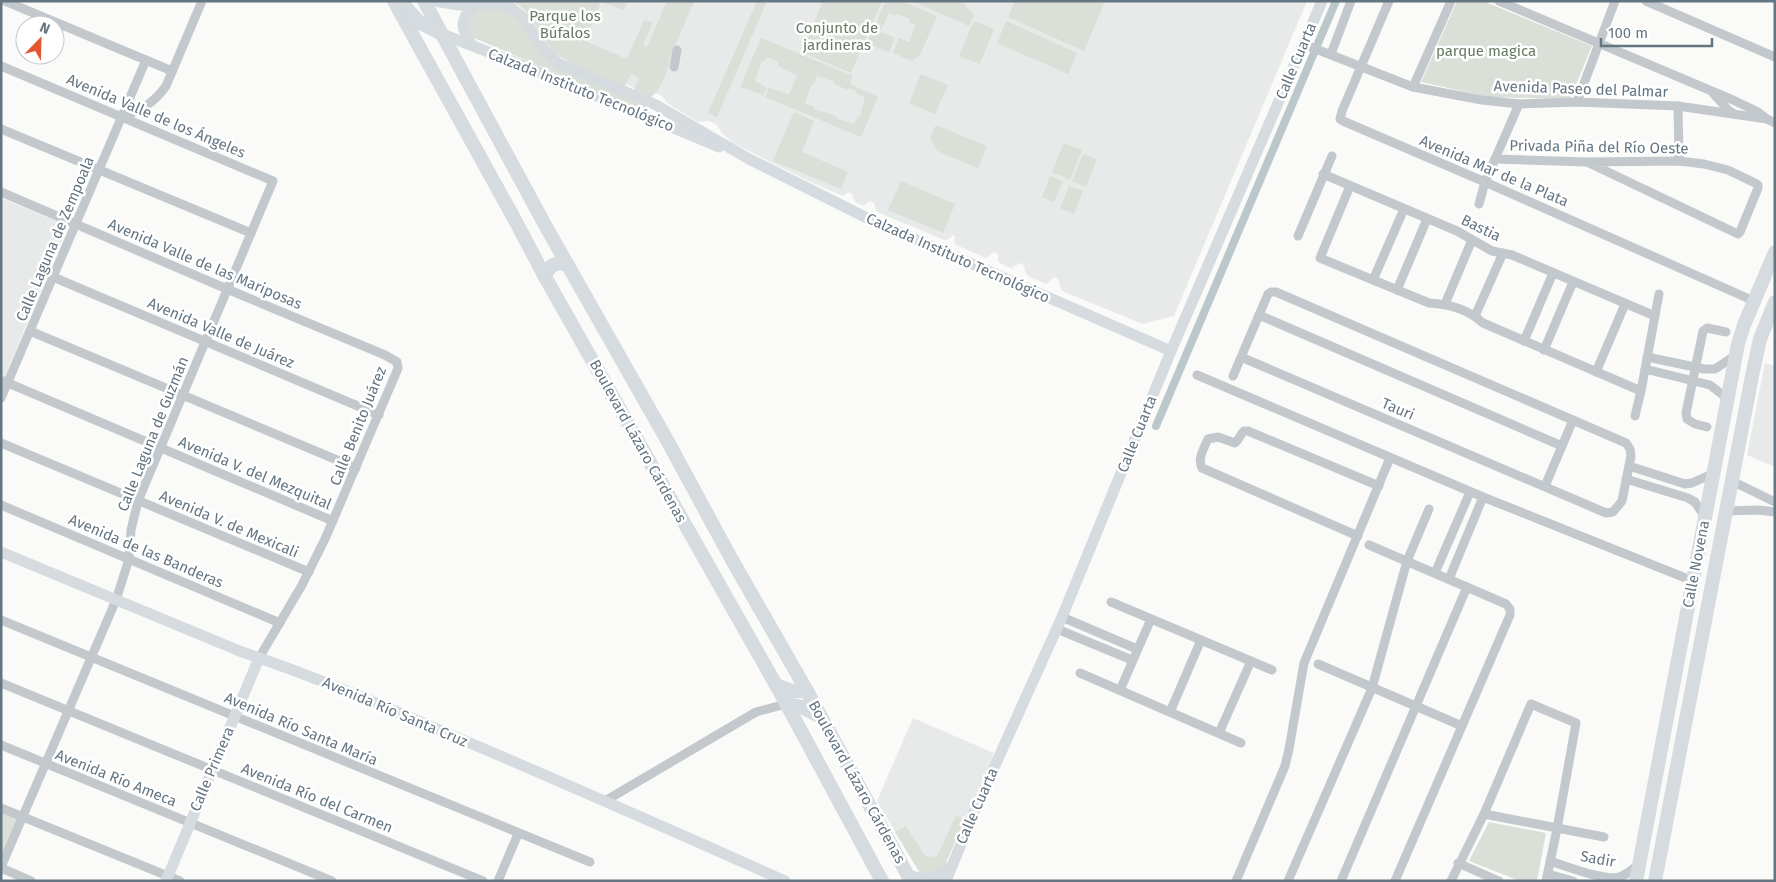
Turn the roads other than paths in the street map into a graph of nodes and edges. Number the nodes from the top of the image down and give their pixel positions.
1 (5, 1) edge
2 (202, 1) edge
3 (394, 1) edge
4 (402, 1) edge
5 (424, 1) edge
6 (434, 1) edge
7 (1322, 1) edge
8 (1351, 1) edge
9 (1389, 1) edge
10 (1451, 1) edge
11 (1499, 1) edge
12 (1615, 1) edge
13 (1646, 1) edge
14 (474, 4) junction
15 (442, 34) junction
16 (1599, 43) junction
17 (1307, 45) junction
18 (473, 46) junction
19 (677, 50) dead end
20 (1328, 53) junction
21 (1775, 57) edge
22 (146, 60) junction
23 (1, 66) edge
24 (674, 67) dead end
25 (1362, 67) junction
26 (172, 71) junction
27 (1413, 87) junction
28 (1712, 91) junction
29 (650, 102) junction
30 (1577, 102) junction
31 (1519, 104) junction
32 (1678, 106) junction
33 (1707, 110) junction
34 (644, 116) junction
35 (1737, 116) junction
36 (122, 118) junction
37 (1771, 121) edge
38 (1, 129) edge
39 (1332, 156) dead end
40 (749, 159) junction
41 (1496, 159) junction
42 (1678, 161) junction
43 (1587, 162) junction
44 (99, 171) junction
45 (1323, 174) junction
46 (273, 180) joint
47 (1485, 182) junction
48 (1350, 186) junction
49 (1, 192) edge
50 (1479, 204) dead end
51 (1404, 209) junction
52 (1427, 218) junction
53 (76, 224) junction
54 (251, 234) junction
55 (1298, 236) dead end
56 (1472, 240) junction
57 (1775, 252) edge
58 (1503, 253) junction
59 (568, 265) junction
60 (1553, 273) junction
61 (53, 277) junction
62 (545, 277) junction
63 (1373, 280) junction
64 (1573, 282) junction
65 (227, 289) junction
66 (1397, 290) junction
67 (1659, 294) dead end
68 (1754, 301) junction
69 (1445, 304) junction
70 (1625, 304) junction
71 (1774, 304) edge
72 (1259, 315) junction
73 (1475, 316) junction
74 (1655, 316) junction
75 (30, 331) junction
76 (1726, 332) dead end
77 (1524, 341) junction
78 (206, 342) junction
79 (1171, 350) junction
80 (1544, 350) junction
81 (1736, 354) junction
82 (1241, 357) junction
83 (1647, 357) junction
84 (397, 362) joint
85 (1696, 367) junction
86 (1645, 369) junction
87 (1596, 372) junction
88 (1197, 375) dead end
89 (1232, 376) dead end
90 (1693, 380) junction
91 (5, 381) edge
92 (1641, 391) junction
93 (182, 395) junction
94 (1, 398) edge
95 (1728, 399) junction
96 (378, 415) junction
97 (1635, 416) dead end
98 (1573, 420) junction
99 (1707, 427) dead end
100 (1, 443) edge
101 (1562, 446) junction
102 (161, 448) junction
103 (1390, 458) junction
104 (1629, 466) junction
105 (356, 468) junction
106 (1714, 473) junction
107 (1626, 479) junction
108 (1673, 480) junction
109 (1732, 481) junction
110 (1379, 486) junction
111 (1545, 486) junction
112 (1470, 492) junction
113 (1670, 493) junction
114 (1483, 497) junction
115 (138, 501) junction
116 (1, 505) edge
117 (1774, 507) edge
118 (1429, 509) dead end
119 (1726, 511) junction
120 (1706, 517) junction
121 (333, 521) junction
122 (1358, 536) junction
123 (1369, 545) dead end
124 (1, 552) edge
125 (129, 559) junction
126 (732, 560) junction
127 (1406, 561) junction
128 (708, 567) junction
129 (309, 572) junction
130 (1435, 573) junction
131 (1449, 579) junction
132 (1693, 581) junction
133 (1711, 585) junction
134 (1467, 587) junction
135 (116, 600) junction
136 (1111, 602) dead end
137 (1062, 617) junction
138 (1151, 619) junction
139 (1, 620) edge
140 (280, 622) junction
141 (1056, 629) junction
142 (1201, 640) junction
143 (1137, 649) junction
144 (91, 658) junction
145 (259, 658) junction
146 (1132, 660) junction
147 (1251, 661) junction
148 (1318, 664) dead end
149 (1272, 670) dead end
150 (1080, 673) dead end
151 (1, 683) edge
152 (776, 685) junction
153 (1372, 688) junction
154 (1120, 690) junction
155 (807, 691) junction
156 (786, 704) junction
157 (1416, 706) junction
158 (68, 711) junction
159 (1170, 712) junction
160 (234, 716) junction
161 (820, 717) junction
162 (1462, 726) junction
163 (1220, 733) junction
164 (1242, 743) dead end
165 (1, 745) edge
166 (46, 764) junction
167 (212, 770) junction
168 (605, 800) junction
169 (1, 808) edge
170 (1484, 814) junction
171 (23, 817) junction
172 (190, 823) junction
173 (1557, 829) junction
174 (518, 834) junction
175 (1604, 837) dead end
176 (1550, 861) junction
177 (590, 862) dead end
178 (1458, 863) junction
179 (1639, 864) junction
180 (951, 866) junction
181 (874, 867) junction
182 (1, 868) edge
183 (167, 878) edge
184 (909, 878) edge
185 (1547, 878) edge
186 (31, 881) edge
187 (180, 881) edge
188 (332, 881) edge
189 (483, 881) edge
190 (498, 881) edge
191 (785, 881) edge
192 (870, 881) edge
193 (882, 881) edge
194 (946, 881) edge
195 (1236, 881) edge
196 (1288, 881) edge
197 (1341, 881) edge
198 (1395, 881) edge
199 (1451, 881) edge
200 (1499, 881) edge
201 (1572, 881) edge
202 (1636, 881) edge
203 (1655, 881) edge

1 - 22 street
2 - 26 street
3 - 62 main road, Boulevard Lázaro Cárdenas
4 - 15 main road
5 - 15 main road, Boulevard Lázaro Cárdenas
6 - 14 street, Calzada Instituto Tecnológico
7 - 17 street, Calle Cuarta
8 - 20 street
9 - 25 street, Avenida Mar de la Plata
10 - 27 street
11 - 16 street
12 - 16 street
13 - 21 street
14 - 18 street
14 - 29 street, Calzada Instituto Tecnológico
15 - 18 street, Calzada Instituto Tecnológico
15 - 59 main road, Boulevard Lázaro Cárdenas
16 - 28 street
16 - 30 street
17 - 20 street, Avenida Paseo del Palmar
17 - 79 street, Calle Cuarta
18 - 34 street, Calzada Instituto Tecnológico
19 - 24 street
20 - 25 street, Avenida Paseo del Palmar
22 - 26 street
22 - 36 street, Calle Laguna de Zempoala
23 - 36 street, Avenida Valle de los Ángeles
25 - 27 street, Avenida Paseo del Palmar
25 - 47 street, Avenida Mar de la Plata
26 - 36 street
27 - 31 street, Avenida Paseo del Palmar
28 - 33 street
28 - 35 street
28 - 37 street
29 - 34 street
29 - 40 street, Calzada Instituto Tecnológico
30 - 31 street, Avenida Paseo del Palmar
30 - 32 street, Avenida Paseo del Palmar
31 - 41 street
32 - 33 street, Avenida Paseo del Palmar
32 - 42 street
33 - 35 street, Avenida Paseo del Palmar
34 - 40 street, Calzada Instituto Tecnológico
35 - 37 street, Avenida Paseo del Palmar
36 - 44 street, Calle Laguna de Zempoala
36 - 46 street, Avenida Valle de los Ángeles
38 - 44 street
39 - 45 street
40 - 79 street, Calzada Instituto Tecnológico
41 - 43 street, Privada Piña del Río Oeste
41 - 47 street
42 - 43 street, Privada Piña del Río Oeste
42 - 43 street, Privada Piña del Río Oeste
44 - 53 street, Calle Laguna de Zempoala
44 - 54 street
45 - 48 street, Bastia
45 - 55 street
46 - 54 street, Calle Laguna de Guzmán
47 - 50 street
47 - 68 street, Avenida Mar de la Plata
48 - 51 street, Bastia
48 - 63 street
49 - 53 street, Avenida Valle de las Mariposas
51 - 52 street, Bastia
51 - 63 street
52 - 56 street, Bastia
52 - 66 street
53 - 61 street, Calle Laguna de Zempoala
53 - 65 street, Avenida Valle de las Mariposas
54 - 65 street, Calle Laguna de Guzmán
56 - 58 street, Bastia
56 - 69 street
57 - 68 main road, Calle Novena
58 - 60 street, Bastia
58 - 73 street
59 - 62 main road
59 - 126 main road, Boulevard Lázaro Cárdenas
60 - 64 street, Bastia
60 - 77 street
61 - 75 street, Calle Laguna de Zempoala
61 - 78 street, Avenida Valle de Juárez
62 - 128 main road, Boulevard Lázaro Cárdenas
63 - 66 street
64 - 70 street, Bastia
64 - 80 street
65 - 78 street, Calle Laguna de Guzmán
65 - 84 street, Avenida Valle de las Mariposas
66 - 69 street
67 - 74 street
68 - 81 main road, Calle Novena
69 - 73 street
70 - 74 street, Bastia
70 - 87 street
71 - 109 main road, Calle Novena
72 - 82 street
72 - 98 street
72 - 101 street
73 - 77 street
74 - 83 street
75 - 91 street, Calle Laguna de Zempoala
75 - 93 street
76 - 85 street
77 - 80 street
78 - 93 street, Calle Laguna de Guzmán
78 - 96 street, Avenida Valle de Juárez
79 - 137 street, Calle Cuarta
80 - 87 street
81 - 85 street
81 - 95 main road, Calle Novena
82 - 89 street
82 - 111 street, Tauri
83 - 85 street
83 - 86 street
84 - 96 street, Calle Benito Juárez
85 - 90 street
86 - 90 street
86 - 92 street
87 - 92 street
88 - 103 street
90 - 95 street
90 - 99 street
91 - 94 street, Calle Laguna de Zempoala
91 - 102 street, Avenida V. del Mezquital
92 - 97 street
93 - 102 street, Calle Laguna de Guzmán
93 - 105 street
95 - 106 main road, Calle Novena
96 - 105 street, Calle Benito Juárez
98 - 101 street
98 - 104 street
100 - 115 street, Avenida V. de Mexicali
101 - 111 street
102 - 115 street, Calle Laguna de Guzmán
102 - 121 street, Avenida V. del Mezquital
103 - 110 street
103 - 112 street
104 - 107 street
104 - 108 street
105 - 121 street, Calle Benito Juárez
106 - 108 street
106 - 120 main road, Calle Novena
107 - 111 street, Tauri
107 - 113 street
108 - 113 street
109 - 117 street
109 - 119 main road, Calle Novena
110 - 122 street
110 - 122 street
112 - 114 street
112 - 130 street
113 - 120 street
114 - 131 street
114 - 132 street
115 - 125 street, Calle Laguna de Guzmán
115 - 129 street, Avenida V. de Mexicali
116 - 125 street, Avenida de las Banderas
117 - 119 street
118 - 127 street
119 - 133 main road, Calle Novena
120 - 132 main road, Calle Novena
121 - 129 street, Calle Benito Juárez
122 - 195 street
123 - 127 street
124 - 135 street, Avenida Río Santa Cruz
125 - 135 street, Calle Laguna de Guzmán
125 - 140 street, Avenida de las Banderas
126 - 128 main road
126 - 155 main road, Boulevard Lázaro Cárdenas
127 - 130 street
127 - 153 street
128 - 152 main road, Boulevard Lázaro Cárdenas
129 - 140 street, Calle Benito Juárez
130 - 131 street
131 - 134 street
132 - 133 main road
132 - 179 main road, Calle Novena
133 - 203 main road, Calle Novena
134 - 157 street
134 - 162 street
135 - 144 street, Calle Laguna de Guzmán
135 - 145 street, Avenida Río Santa Cruz
136 - 138 street
137 - 141 street, Calle Cuarta
137 - 143 street
138 - 142 street
138 - 143 street
139 - 144 street, Avenida Río Santa María
140 - 145 street, Calle Benito Juárez
141 - 146 street
141 - 180 street, Calle Cuarta
142 - 147 street
142 - 159 street
143 - 146 street
144 - 158 street, Calle Laguna de Guzmán
144 - 160 street, Avenida Río Santa María
145 - 160 street, Calle Primera
145 - 168 street, Avenida Río Santa Cruz
146 - 154 street
147 - 149 street
147 - 163 street
148 - 153 street
150 - 154 street
151 - 158 street, Avenida Río del Carmen
152 - 155 main road
152 - 156 main road, Boulevard Lázaro Cárdenas
153 - 157 street
153 - 196 street
154 - 159 street
155 - 161 main road, Boulevard Lázaro Cárdenas
156 - 161 main road
156 - 168 street
156 - 181 main road, Boulevard Lázaro Cárdenas
157 - 162 street
157 - 197 street
158 - 166 street, Calle Laguna de Guzmán
158 - 167 street, Avenida Río del Carmen
159 - 163 street
160 - 167 street, Calle Primera
160 - 174 street, Avenida Río Santa María
161 - 184 main road, Boulevard Lázaro Cárdenas
162 - 198 street
163 - 164 street
165 - 166 street, Avenida Río Ameca
166 - 171 street, Calle Laguna de Guzmán
166 - 172 street, Avenida Río Ameca
167 - 172 street, Calle Primera
167 - 189 street, Avenida Río del Carmen
168 - 191 street, Avenida Río Santa Cruz
169 - 171 street
170 - 173 street
170 - 173 street
170 - 178 street
171 - 182 street, Calle Laguna de Guzmán
171 - 183 street
172 - 183 street, Calle Primera
172 - 188 street, Avenida Río Ameca
173 - 175 street
173 - 176 street
174 - 177 street, Avenida Río Santa María
174 - 190 street
176 - 179 street, Sadir
176 - 185 street
178 - 199 street
178 - 200 street
179 - 202 main road, Calle Novena
180 - 184 street
180 - 194 street, Calle Cuarta
181 - 192 main road
181 - 193 main road, Boulevard Lázaro Cárdenas
182 - 186 street
183 - 187 street
185 - 201 street, Sadir

